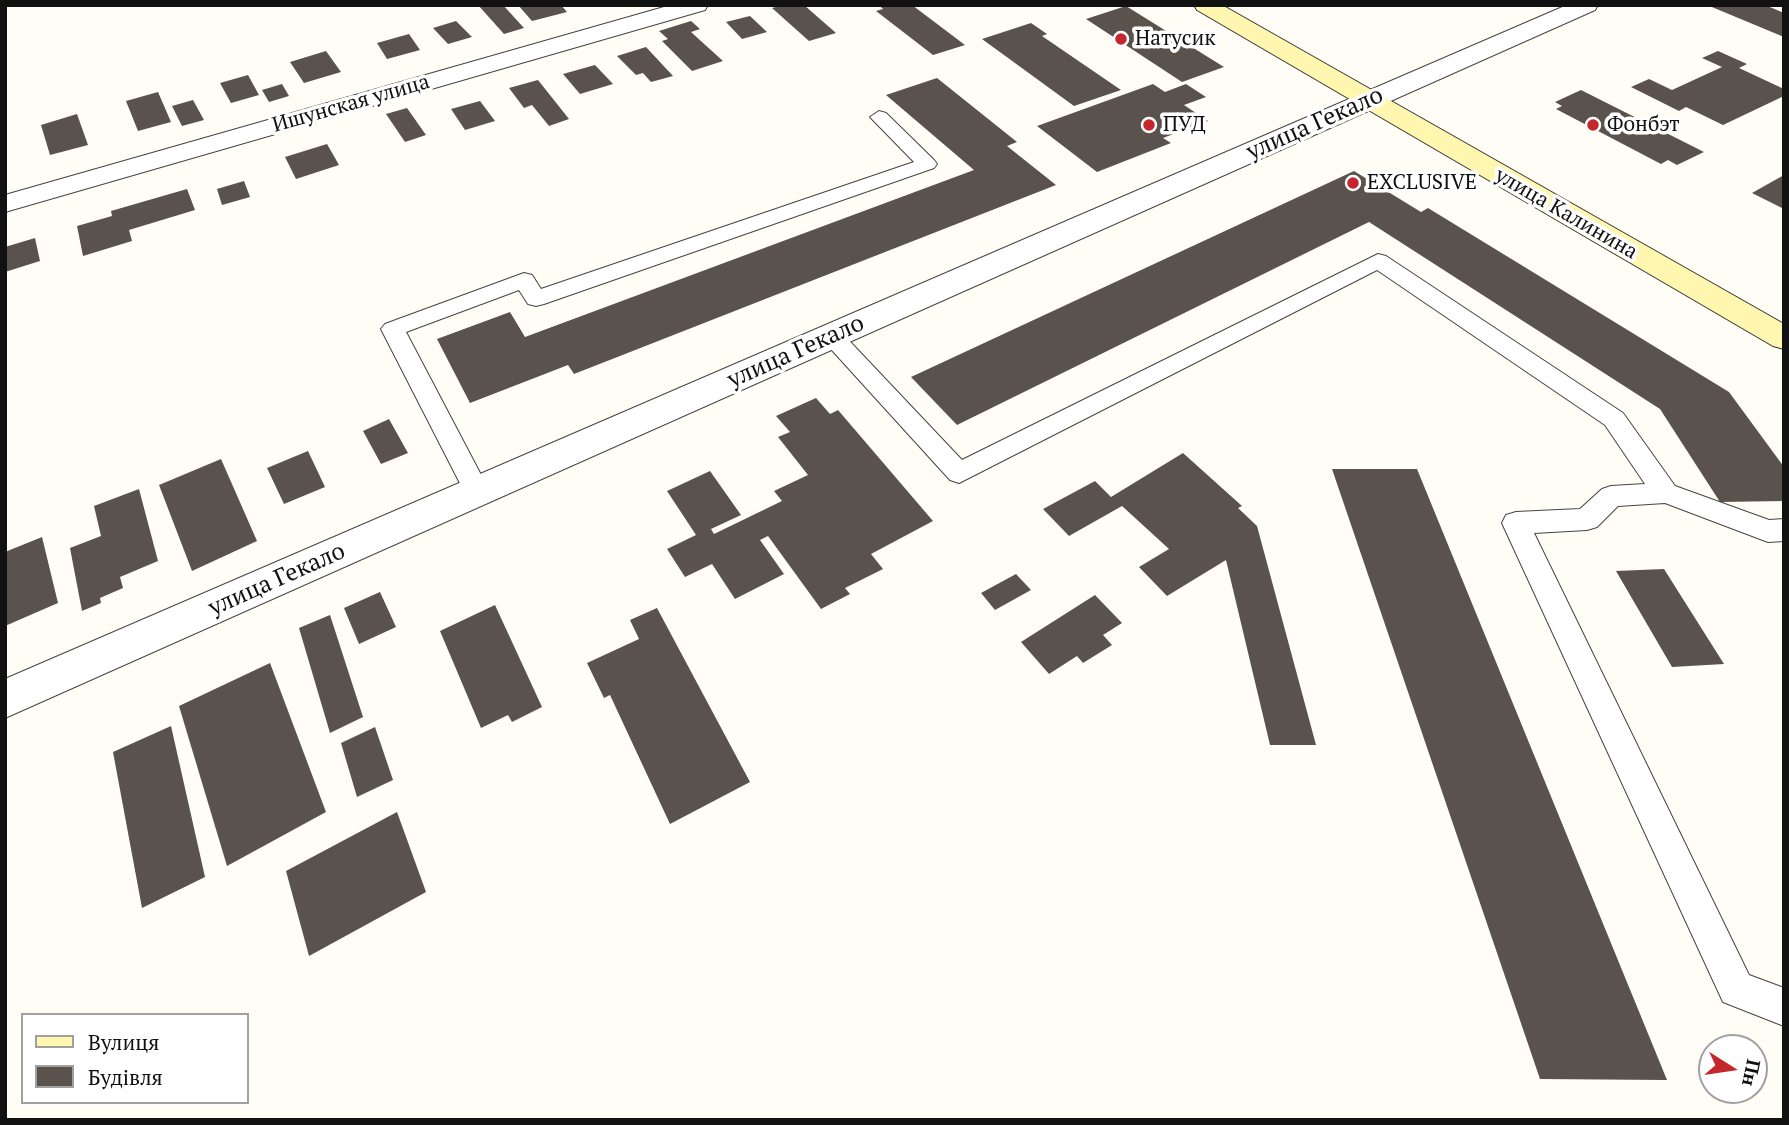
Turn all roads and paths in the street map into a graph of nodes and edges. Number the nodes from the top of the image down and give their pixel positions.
1 (697, 5) edge
2 (1205, 5) edge
3 (1587, 5) edge
4 (1367, 101) junction
5 (879, 117) dead end
6 (5, 204) edge
7 (831, 336) junction
8 (1784, 338) edge
9 (477, 492) junction
10 (1666, 493) junction
11 (1784, 530) edge
12 (5, 699) edge
13 (1784, 1007) edge

1 - 6 street, Ишунская улица
2 - 4 main road, улица Калинина
3 - 4 street, улица Гекало
4 - 7 street, улица Гекало
4 - 8 main road, улица Калинина
5 - 9 lane
7 - 9 street, улица Гекало
7 - 10 lane
9 - 12 street, улица Гекало
10 - 11 lane
10 - 13 lane

